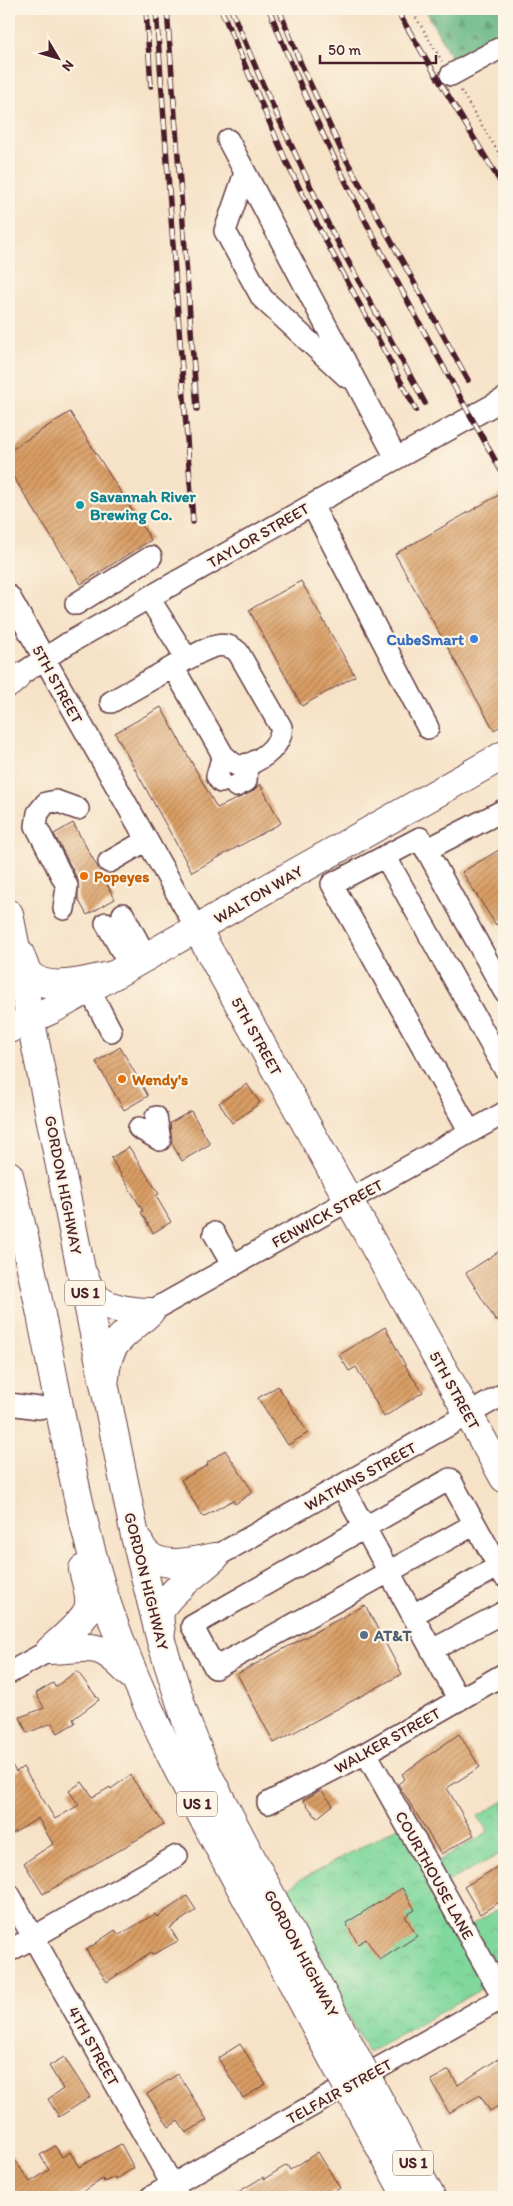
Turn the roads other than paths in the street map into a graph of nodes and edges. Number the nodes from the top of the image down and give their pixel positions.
1 (504, 46) edge
2 (451, 75) dead end
3 (228, 140) dead end
4 (245, 173) junction
5 (360, 389) junction
6 (504, 399) edge
7 (396, 458) junction
8 (312, 505) junction
9 (151, 557) dead end
10 (9, 596) edge
11 (149, 598) junction
12 (92, 630) junction
13 (44, 660) junction
14 (180, 663) junction
15 (11, 679) edge
16 (111, 702) dead end
17 (428, 728) dead end
18 (223, 755) junction
19 (504, 755) edge
20 (247, 764) junction
21 (78, 809) dead end
22 (504, 810) edge
23 (147, 840) junction
24 (426, 850) junction
25 (385, 856) junction
26 (109, 862) dead end
27 (64, 909) dead end
28 (9, 914) edge
29 (115, 919) dead end
30 (197, 929) junction
31 (14, 940) junction
32 (130, 966) junction
33 (89, 989) junction
34 (504, 990) edge
35 (20, 1024) edge
36 (111, 1031) dead end
37 (504, 1068) edge
38 (504, 1113) edge
39 (470, 1132) junction
40 (9, 1175) edge
41 (349, 1200) junction
42 (214, 1233) dead end
43 (233, 1266) junction
44 (81, 1271) junction
45 (150, 1312) junction
46 (104, 1385) junction
47 (504, 1394) edge
48 (9, 1404) edge
49 (58, 1405) junction
50 (468, 1414) junction
51 (66, 1445) junction
52 (504, 1478) edge
53 (342, 1486) junction
54 (476, 1524) junction
55 (365, 1528) junction
56 (135, 1536) junction
57 (215, 1557) junction
58 (389, 1571) junction
59 (501, 1571) edge
60 (504, 1612) edge
61 (413, 1615) junction
62 (161, 1641) junction
63 (50, 1650) junction
64 (432, 1650) junction
65 (9, 1673) edge
66 (504, 1674) edge
67 (135, 1679) junction
68 (459, 1700) junction
69 (366, 1753) junction
70 (268, 1804) dead end
71 (177, 1856) dead end
72 (9, 1894) edge
73 (33, 1938) junction
74 (9, 1951) edge
75 (503, 1997) edge
76 (332, 2034) junction
77 (384, 2132) junction
78 (176, 2191) edge
79 (152, 2197) edge
80 (407, 2197) edge
81 (431, 2197) edge

1 - 2 street
3 - 4 street
4 - 5 street
4 - 5 street
5 - 7 street
6 - 7 street, TAYLOR STREET
7 - 8 street, TAYLOR STREET
8 - 11 street, TAYLOR STREET
8 - 17 street
9 - 12 street
10 - 13 street, 5TH STREET
11 - 12 street, TAYLOR STREET
11 - 14 street
12 - 13 street, TAYLOR STREET
13 - 15 street, TAYLOR STREET
13 - 23 street, 5TH STREET
14 - 16 street
14 - 18 street
14 - 20 street
18 - 20 street
18 - 20 street
19 - 30 main road, WALTON WAY
21 - 27 street
22 - 24 street
23 - 26 street
23 - 30 street, 5TH STREET
24 - 25 street
24 - 34 street
25 - 37 street
25 - 39 street
28 - 31 main road, GORDON HIGHWAY / US 1
29 - 32 street
30 - 32 main road, WALTON WAY
30 - 41 main road, 5TH STREET
31 - 32 main road
31 - 35 main road, GORDON HIGHWAY / US 1
32 - 33 main road, WALTON WAY
33 - 35 main road, WALTON WAY
33 - 36 street
35 - 44 main road, GORDON HIGHWAY / US 1
38 - 39 street, FENWICK STREET
39 - 41 street, FENWICK STREET
40 - 49 main road, GORDON HIGHWAY / US 1
41 - 43 street, FENWICK STREET
41 - 50 main road, 5TH STREET
42 - 43 street
43 - 45 street, FENWICK STREET
44 - 45 main road
44 - 46 main road, GORDON HIGHWAY / US 1
45 - 46 main road
46 - 56 main road, GORDON HIGHWAY / US 1
47 - 50 street, WATKINS STREET
48 - 49 street
49 - 51 main road, GORDON HIGHWAY / US 1
50 - 52 main road, 5TH STREET
50 - 53 street, WATKINS STREET
51 - 63 main road
51 - 67 main road, GORDON HIGHWAY / US 1
53 - 55 street
53 - 57 street, WATKINS STREET
54 - 55 street
54 - 58 street
54 - 59 street
55 - 58 street
55 - 58 street
56 - 57 main road
56 - 62 main road, GORDON HIGHWAY / US 1
57 - 62 main road
58 - 61 street
59 - 61 street
60 - 64 street
61 - 64 street
62 - 76 main road, GORDON HIGHWAY / US 1
63 - 65 street
63 - 67 main road
64 - 68 street
66 - 68 street, WALKER STREET
67 - 76 main road, GORDON HIGHWAY / US 1
68 - 69 street, WALKER STREET
69 - 70 street, WALKER STREET
69 - 75 street, COURTHOUSE LANE
71 - 73 street
72 - 73 street, 4TH STREET
73 - 74 street
73 - 78 street, 4TH STREET
75 - 78 street, TELFAIR STREET
76 - 77 main road, GORDON HIGHWAY / US 1, bridge
77 - 80 main road, GORDON HIGHWAY / US 1
77 - 81 main road, GORDON HIGHWAY / US 1
78 - 79 street, TELFAIR STREET

